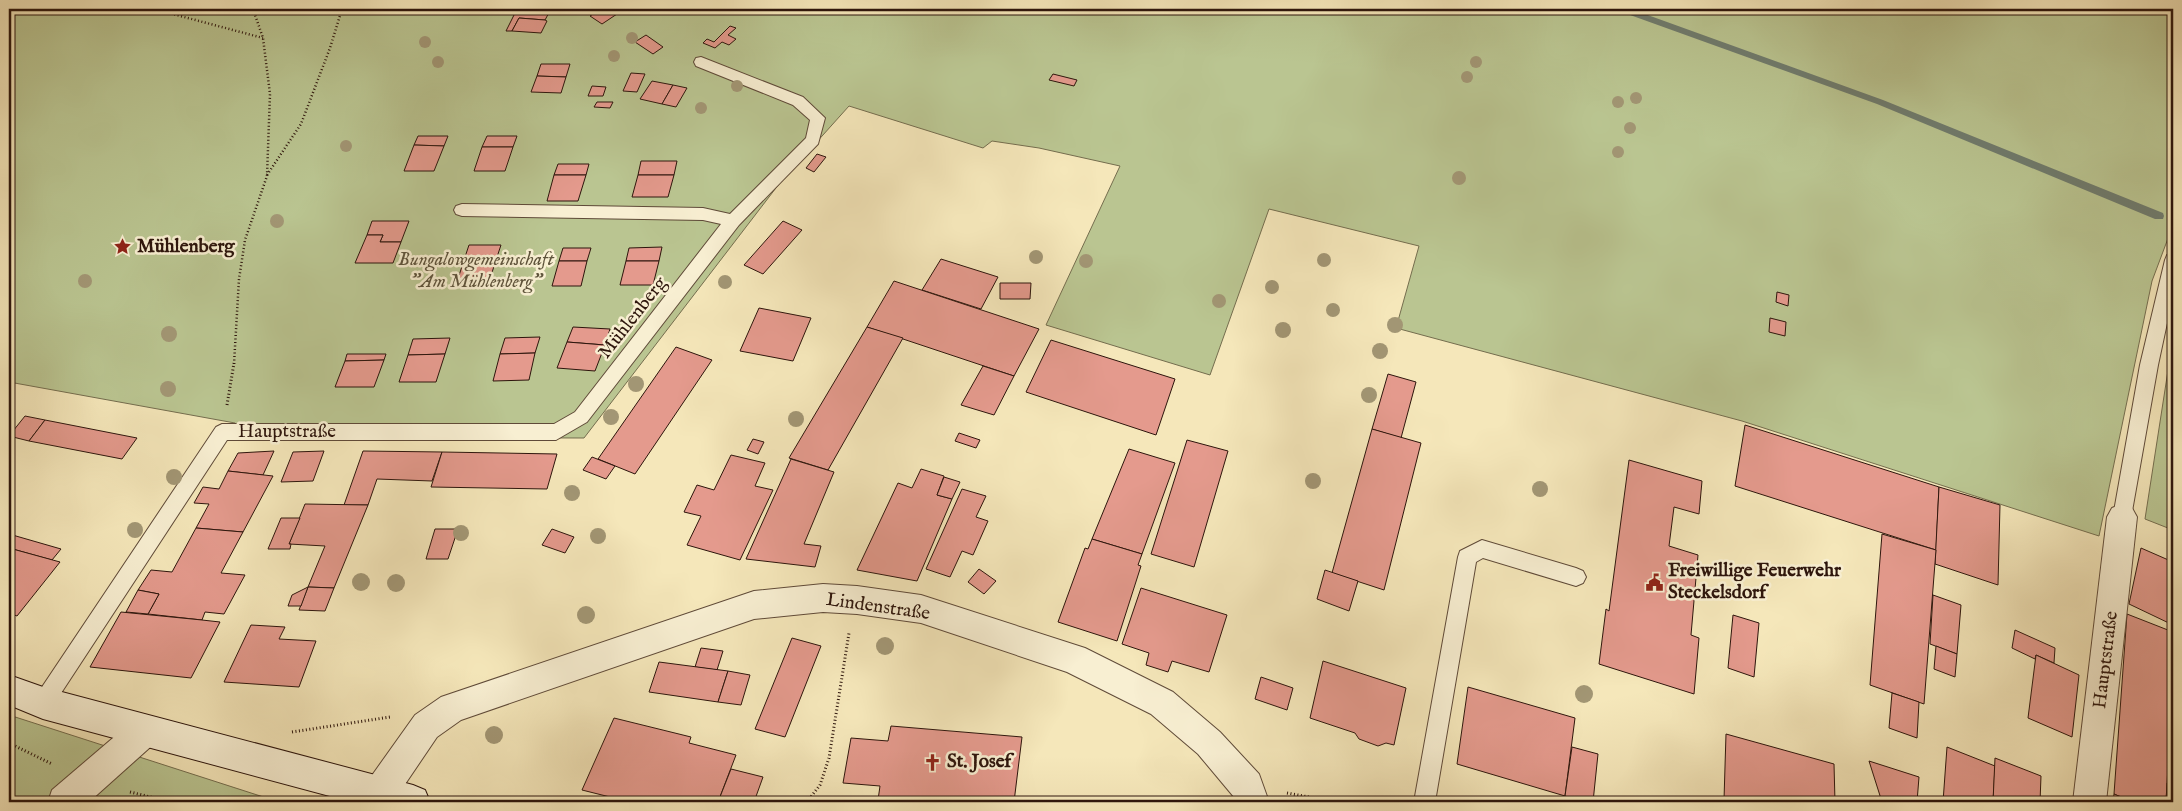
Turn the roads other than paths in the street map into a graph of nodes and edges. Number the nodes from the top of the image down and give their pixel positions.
1 (701, 62) dead end
2 (462, 210) dead end
3 (733, 221) junction
4 (2173, 260) edge
5 (556, 432) joint
6 (2122, 517) joint
7 (1576, 577) dead end
8 (9, 690) edge
9 (43, 703) junction
10 (145, 732) junction
11 (380, 793) junction
12 (1250, 794) edge
13 (64, 802) edge
14 (414, 802) edge
15 (1424, 802) edge
16 (2090, 802) edge

1 - 3 lane, Mühlenberg
2 - 3 lane
3 - 5 lane, Mühlenberg
4 - 6 lane
5 - 9 lane, Hauptstraße
6 - 16 street, Hauptstraße
7 - 15 lane
8 - 9 street
9 - 10 street
10 - 11 street
10 - 13 street
11 - 12 street, Lindenstraße
11 - 14 street

